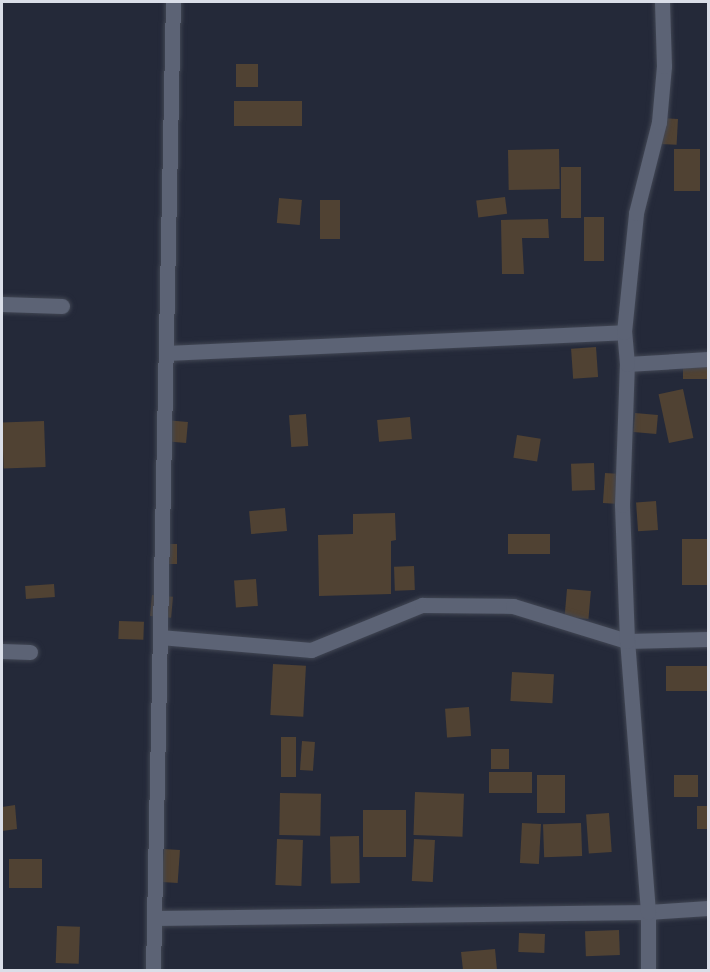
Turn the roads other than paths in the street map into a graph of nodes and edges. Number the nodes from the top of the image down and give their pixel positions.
1 (173, 2) edge
2 (662, 2) edge
3 (2, 304) edge
4 (62, 306) dead end
5 (624, 332) junction
6 (166, 353) junction
7 (708, 359) edge
8 (627, 364) junction
9 (160, 637) junction
10 (708, 639) edge
11 (627, 641) junction
12 (2, 651) edge
13 (30, 652) dead end
14 (708, 908) edge
15 (648, 912) junction
16 (154, 918) junction
17 (153, 970) edge
18 (648, 970) edge

1 - 6 street
2 - 5 street
3 - 4 street
5 - 6 street
5 - 8 street
6 - 9 street
7 - 8 street
8 - 11 street
9 - 11 street
9 - 16 street
10 - 11 street
11 - 15 street
12 - 13 street
14 - 15 street
15 - 16 street
15 - 18 street
16 - 17 street

